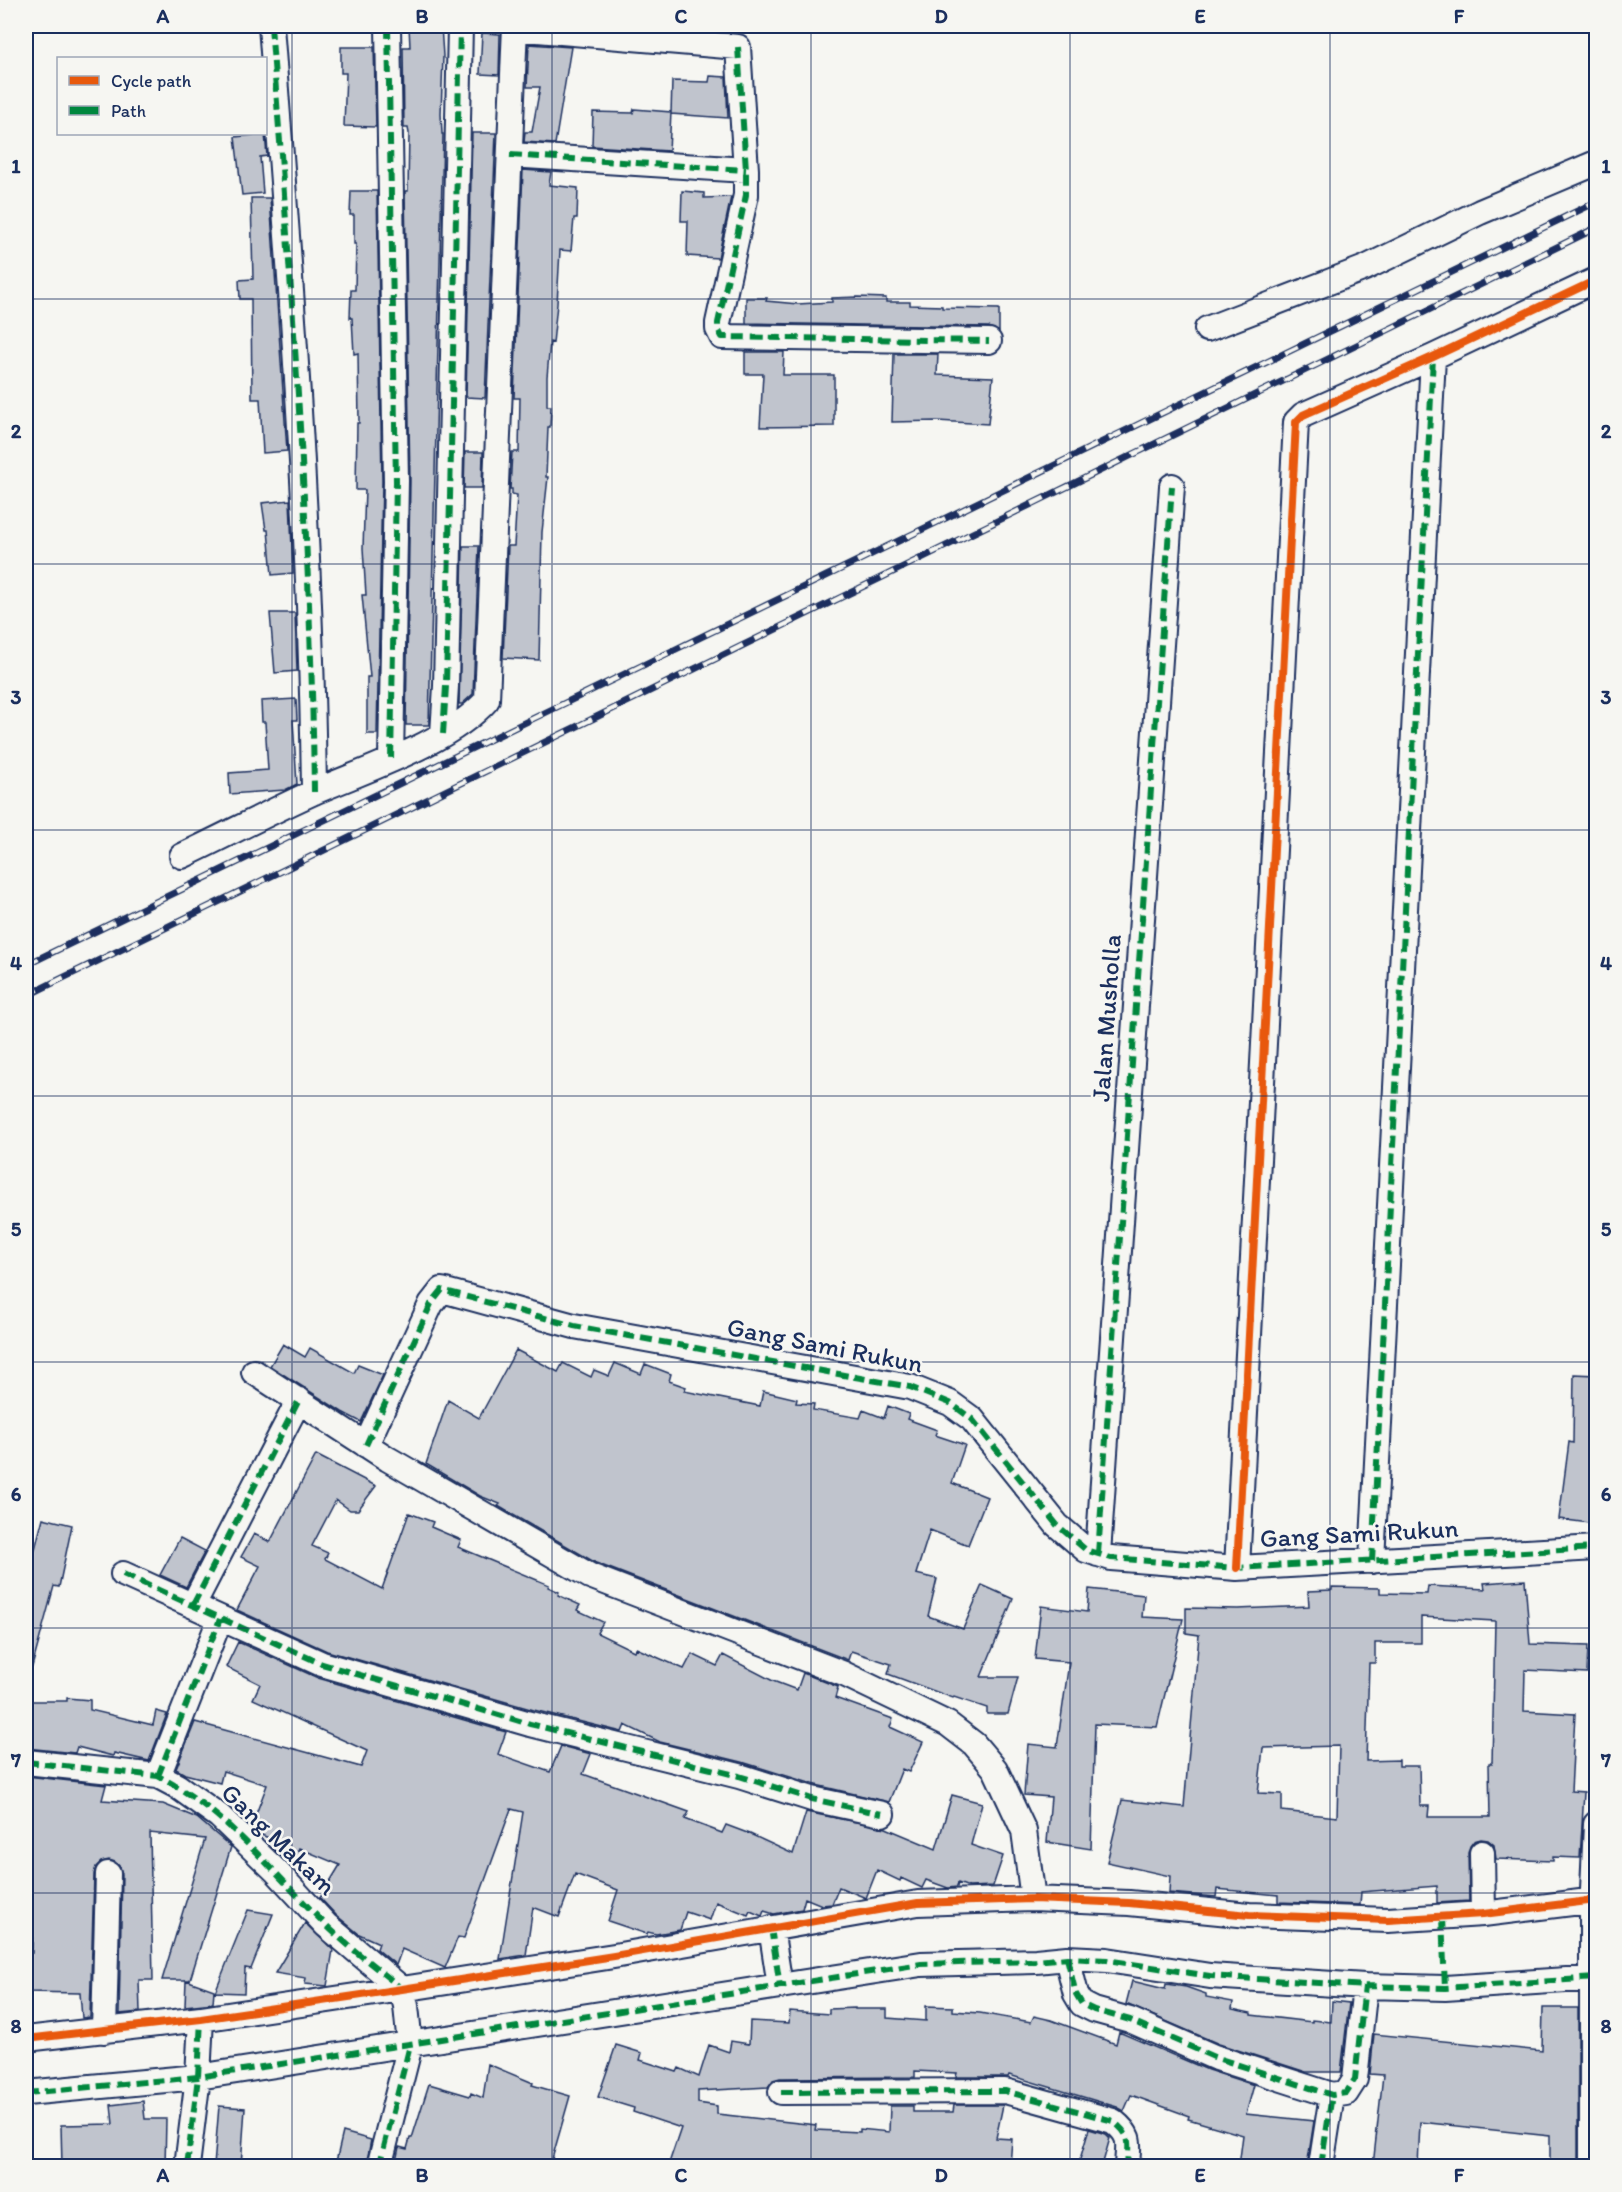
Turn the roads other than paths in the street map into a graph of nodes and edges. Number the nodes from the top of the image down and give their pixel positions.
1 (271, 26) edge
2 (388, 26) edge
3 (460, 26) edge
4 (515, 27) edge
5 (510, 155) junction
6 (1596, 163) edge
7 (746, 170) junction
8 (1596, 280) edge
9 (1207, 329) dead end
10 (989, 341) dead end
11 (1433, 357) junction
12 (1172, 486) dead end
13 (442, 734) junction
14 (391, 760) junction
15 (314, 792) junction
16 (182, 856) dead end
17 (254, 1372) dead end
18 (299, 1401) junction
19 (366, 1445) junction
20 (1596, 1548) edge
21 (1098, 1554) junction
22 (1372, 1561) junction
23 (1237, 1568) junction
24 (123, 1574) dead end
25 (193, 1605) junction
26 (220, 1619) junction
27 (26, 1762) edge
28 (158, 1776) junction
29 (882, 1815) dead end
30 (1596, 1824) edge
31 (1482, 1854) dead end
32 (108, 1874) dead end
33 (1034, 1899) junction
34 (1593, 1904) edge
35 (1483, 1914) junction
36 (776, 1958) junction
37 (1067, 1958) junction
38 (1594, 1973) edge
39 (1365, 1986) junction
40 (404, 1998) junction
41 (202, 2026) junction
42 (104, 2031) junction
43 (26, 2039) edge
44 (409, 2039) junction
45 (198, 2072) junction
46 (781, 2092) dead end
47 (26, 2093) edge
48 (1332, 2095) junction
49 (1594, 2134) edge
50 (187, 2166) edge
51 (381, 2166) edge
52 (1127, 2166) edge
53 (1321, 2166) edge
54 (1592, 2166) edge

1 - 15 street
2 - 14 street
3 - 13 street
4 - 5 street
4 - 7 street
5 - 7 street
5 - 13 street
6 - 9 street
7 - 10 street
8 - 11 street
11 - 22 street
11 - 23 street
12 - 21 street, Jalan Musholla
13 - 14 street
14 - 15 street
15 - 16 street
17 - 18 street
18 - 19 street
18 - 25 street
19 - 21 street, Gang Sami Rukun
19 - 33 street
20 - 22 street, Gang Sami Rukun
21 - 23 street, Gang Sami Rukun
22 - 23 street, Gang Sami Rukun
24 - 25 street
25 - 26 street
26 - 28 street
26 - 29 street
27 - 28 street, Gang Makam
28 - 40 street, Gang Makam
30 - 34 street
31 - 35 street
32 - 42 street
33 - 35 street
33 - 36 street
34 - 35 street
34 - 38 street
36 - 37 street
36 - 40 street
36 - 44 street
37 - 39 street
37 - 48 street
38 - 39 street
38 - 49 street
39 - 48 street
40 - 41 street
40 - 44 street
41 - 42 street
41 - 45 street
42 - 43 street
44 - 45 street
44 - 51 street
45 - 47 street
45 - 50 street
46 - 52 street
48 - 53 street
49 - 54 street

